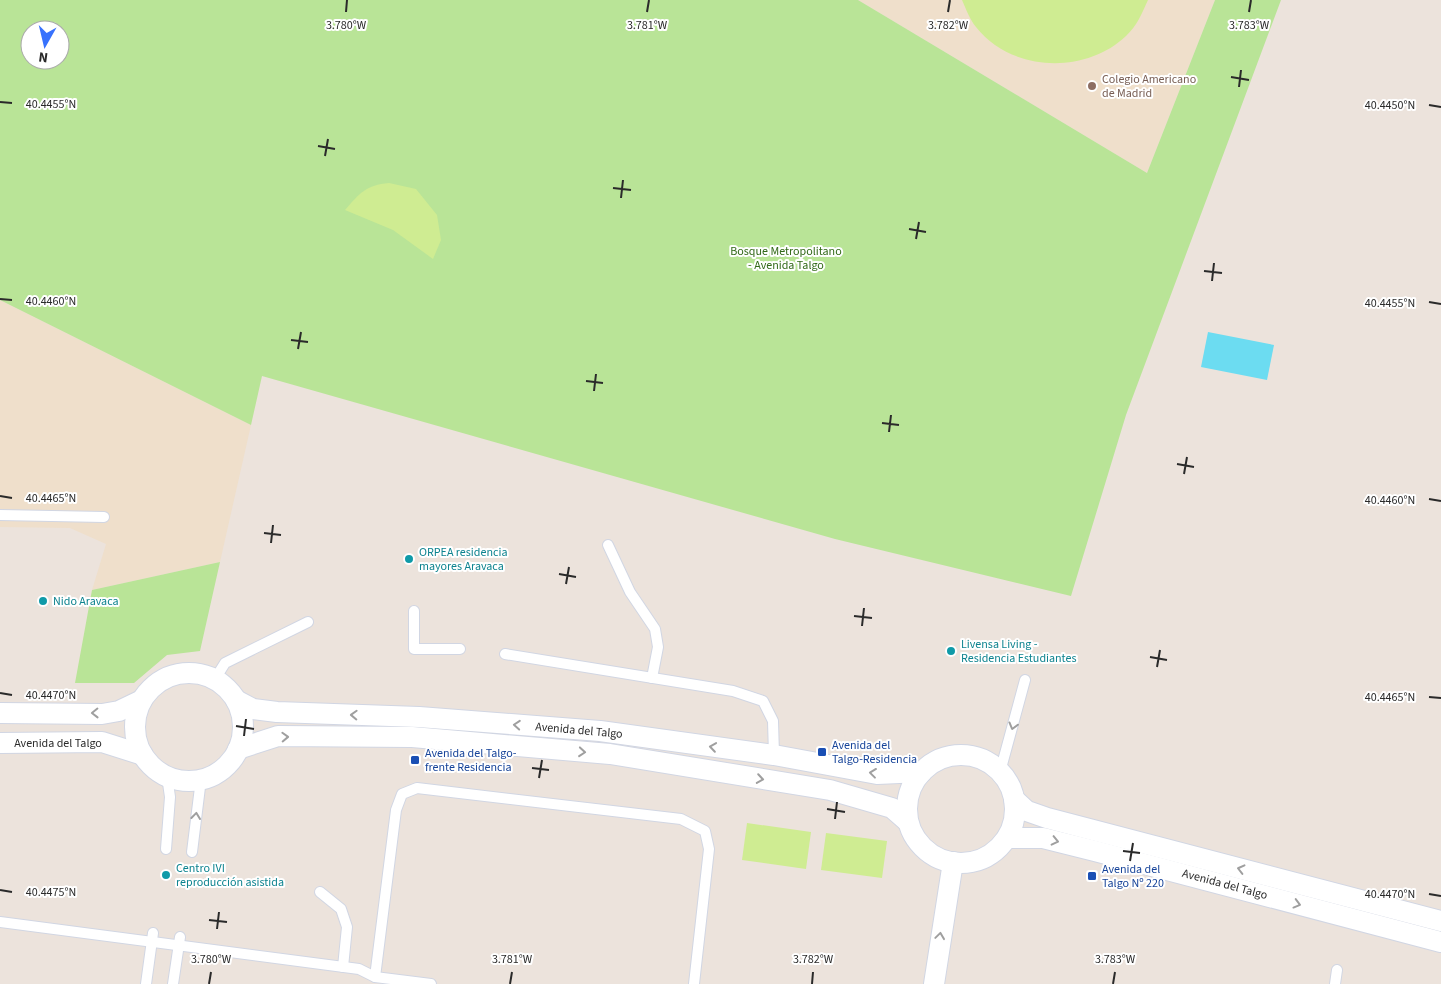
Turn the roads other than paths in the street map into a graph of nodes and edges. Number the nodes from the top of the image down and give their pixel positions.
1 (0, 515) edge
2 (104, 517) dead end
3 (608, 545) dead end
4 (414, 611) dead end
5 (308, 622) dead end
6 (460, 649) dead end
7 (505, 654) dead end
8 (652, 678) junction
9 (214, 679) junction
10 (1025, 680) dead end
11 (142, 700) junction
12 (236, 700) junction
13 (0, 713) edge
14 (0, 746) edge
15 (238, 749) junction
16 (143, 755) junction
17 (774, 755) junction
18 (922, 772) junction
19 (1000, 772) junction
20 (167, 776) junction
21 (201, 779) junction
22 (1014, 799) junction
23 (908, 822) junction
24 (1007, 838) junction
25 (166, 849) dead end
26 (192, 852) dead end
27 (953, 862) junction
28 (320, 892) dead end
29 (1441, 921) edge
30 (0, 922) edge
31 (153, 938) junction
32 (179, 941) junction
33 (1441, 942) edge
34 (343, 967) junction
35 (1337, 970) dead end
36 (374, 977) junction
37 (146, 984) edge
38 (173, 984) edge
39 (431, 984) edge
40 (694, 984) edge
41 (934, 984) edge
42 (1336, 984) edge

1 - 2 lane
3 - 8 lane
4 - 6 lane
5 - 9 lane
7 - 8 lane
8 - 17 lane
9 - 11 street
9 - 12 street
10 -> 19 lane
11 -> 13 street
11 - 16 street
12 - 15 street
17 -> 12 street, Avenida del Talgo
14 - 16 street, Avenida del Talgo
15 - 21 street
15 -> 23 street, Avenida del Talgo
16 - 20 street
18 -> 17 street, Avenida del Talgo
18 - 19 street
18 - 23 street
19 - 22 street
20 - 21 street
20 - 25 lane
26 -> 21 lane
22 - 24 street
29 -> 22 street, Avenida del Talgo
23 - 27 street
24 - 27 street
24 -> 33 street, Avenida del Talgo
41 -> 27 street
28 - 34 lane
30 - 31 lane
31 - 32 lane
31 - 37 lane
32 - 34 lane
32 - 38 lane
34 - 36 lane
35 - 42 lane
36 - 39 lane
36 - 40 lane

